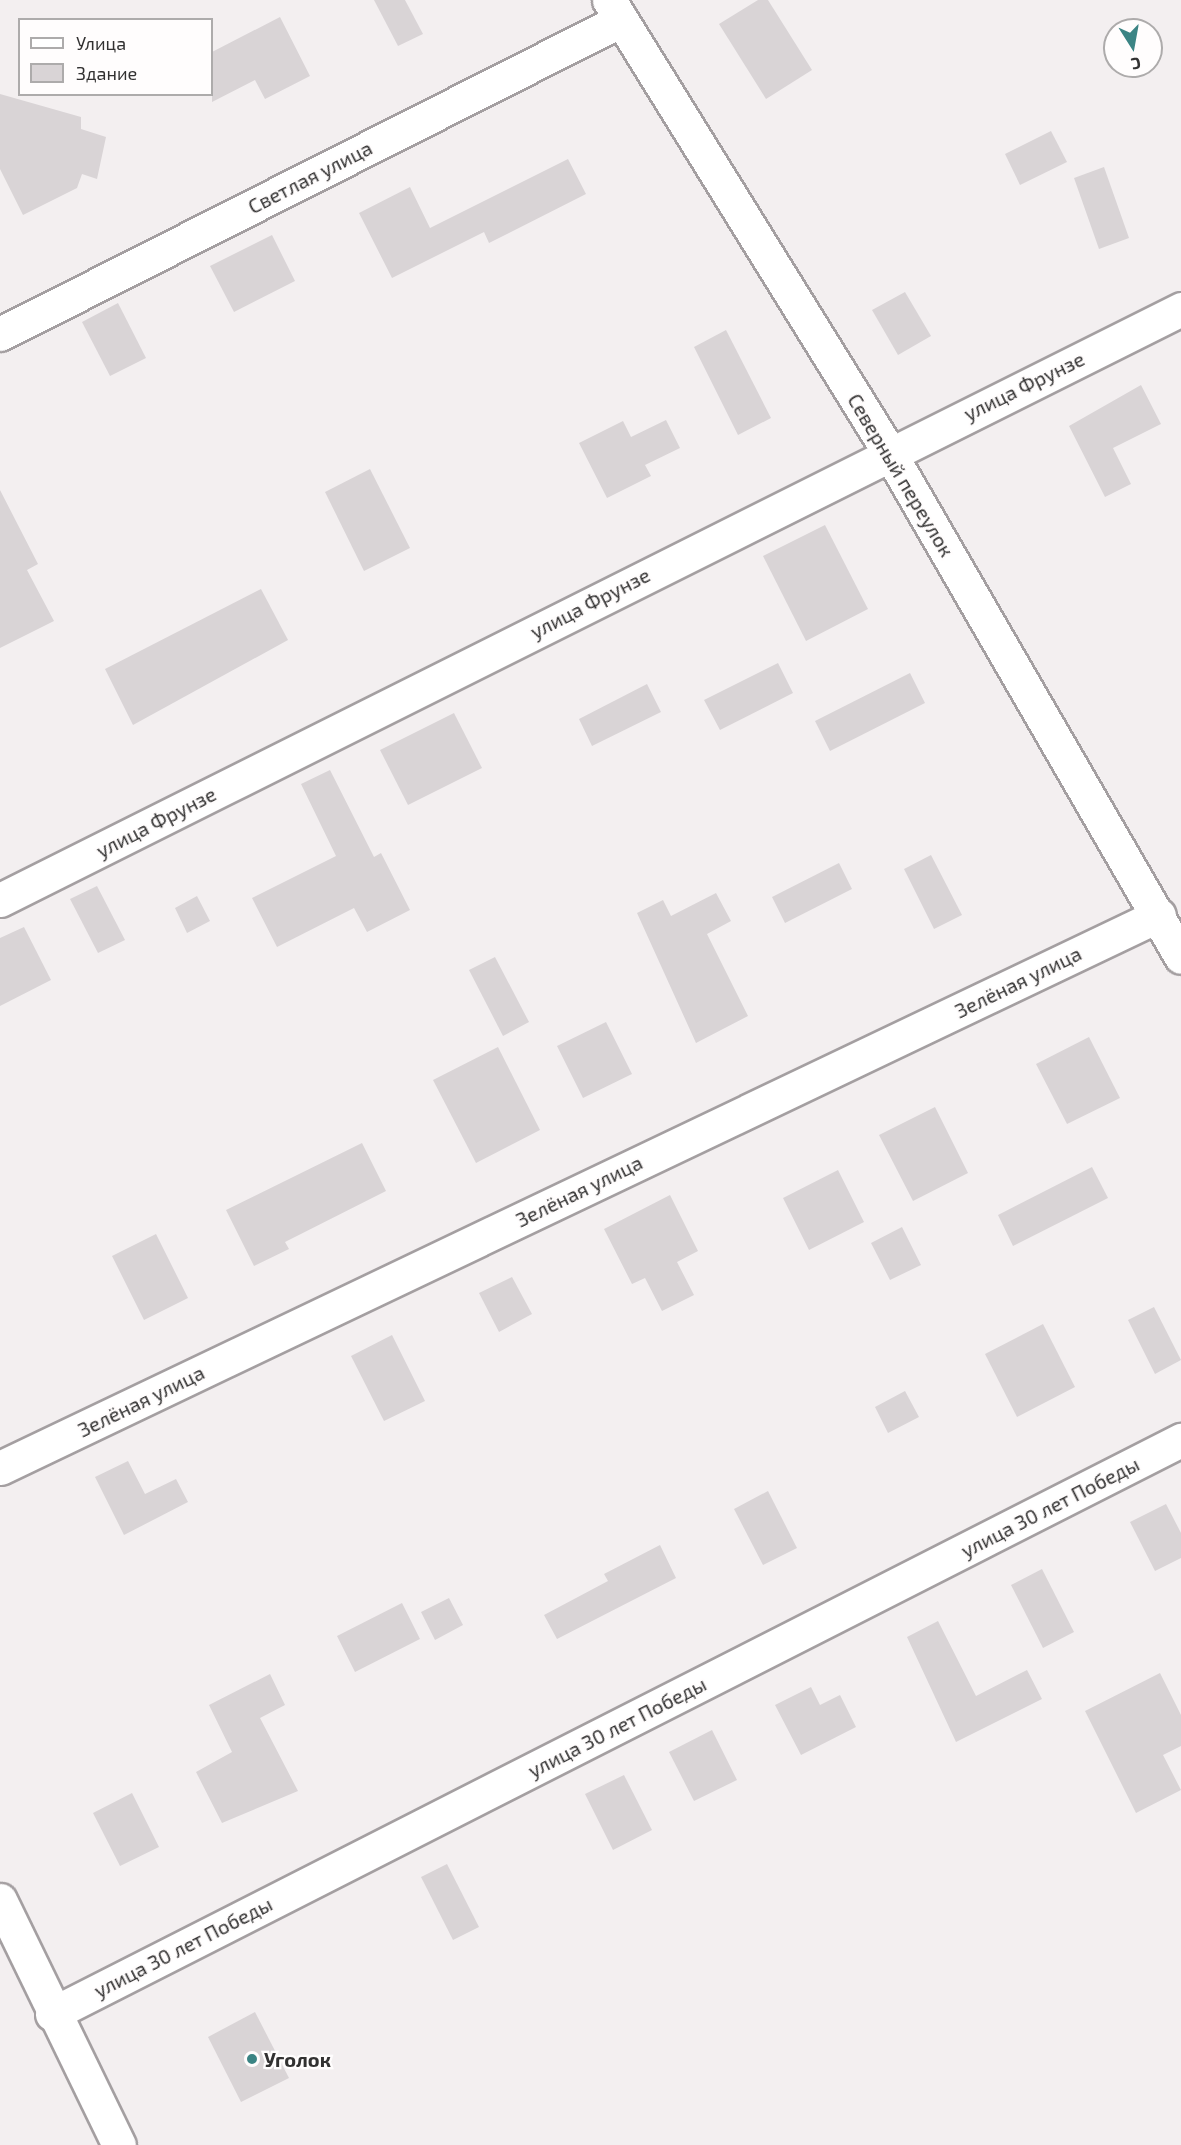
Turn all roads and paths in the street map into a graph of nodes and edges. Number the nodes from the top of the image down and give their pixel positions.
1 (615, 10) edge
2 (1181, 309) edge
3 (0, 334) edge
4 (889, 452) junction
5 (0, 900) edge
6 (1159, 915) junction
7 (1181, 957) edge
8 (1181, 1440) edge
9 (0, 1468) edge
10 (0, 1900) edge
11 (52, 2014) junction
12 (119, 2145) edge

1 - 3 street, Светлая улица
1 - 4 street, Северный переулок
2 - 4 street, улица Фрунзе
4 - 5 street, улица Фрунзе
4 - 6 street, Северный переулок
6 - 7 street, Северный переулок
6 - 9 street, Зелёная улица
8 - 11 street, улица 30 лет Победы
10 - 11 street
11 - 12 street

